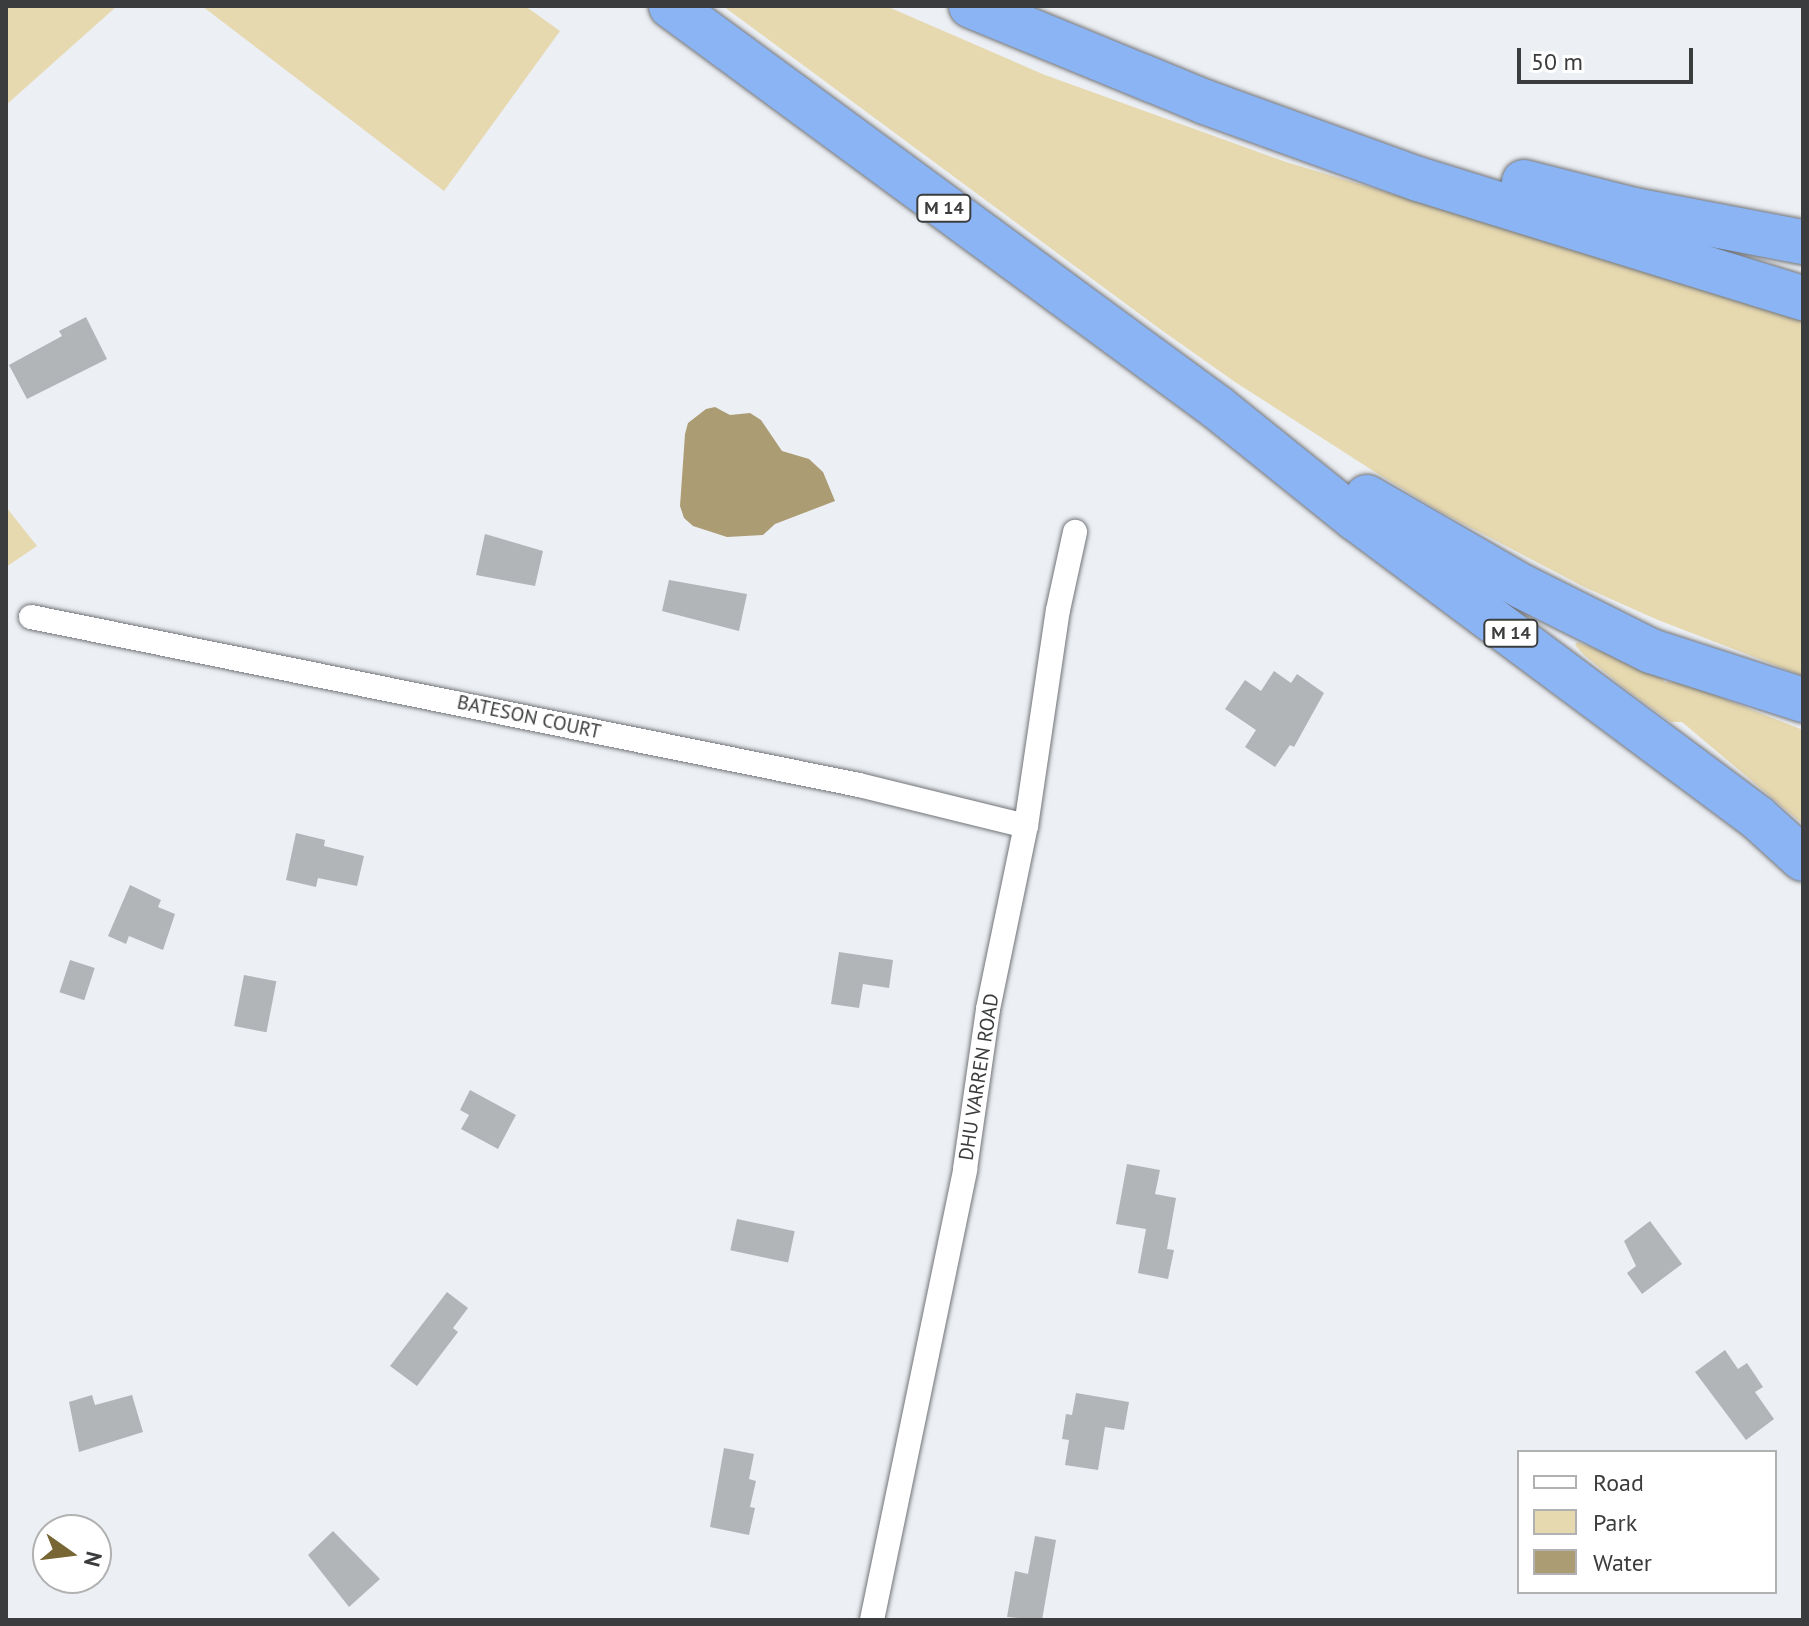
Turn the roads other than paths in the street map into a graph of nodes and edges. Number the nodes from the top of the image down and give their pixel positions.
1 (671, 6) edge
2 (971, 6) edge
3 (1286, 129) junction
4 (1803, 242) edge
5 (1803, 298) edge
6 (1218, 408) junction
7 (1075, 532) dead end
8 (31, 617) dead end
9 (1803, 700) edge
10 (1026, 826) junction
11 (1803, 859) edge
12 (872, 1620) edge

1 - 6 highway, M 14
2 - 3 highway
3 - 4 highway
3 - 5 highway
6 - 9 highway
6 - 11 highway, M 14
7 - 10 street, DHU VARREN ROAD
8 - 10 street, BATESON COURT
10 - 12 street, DHU VARREN ROAD

